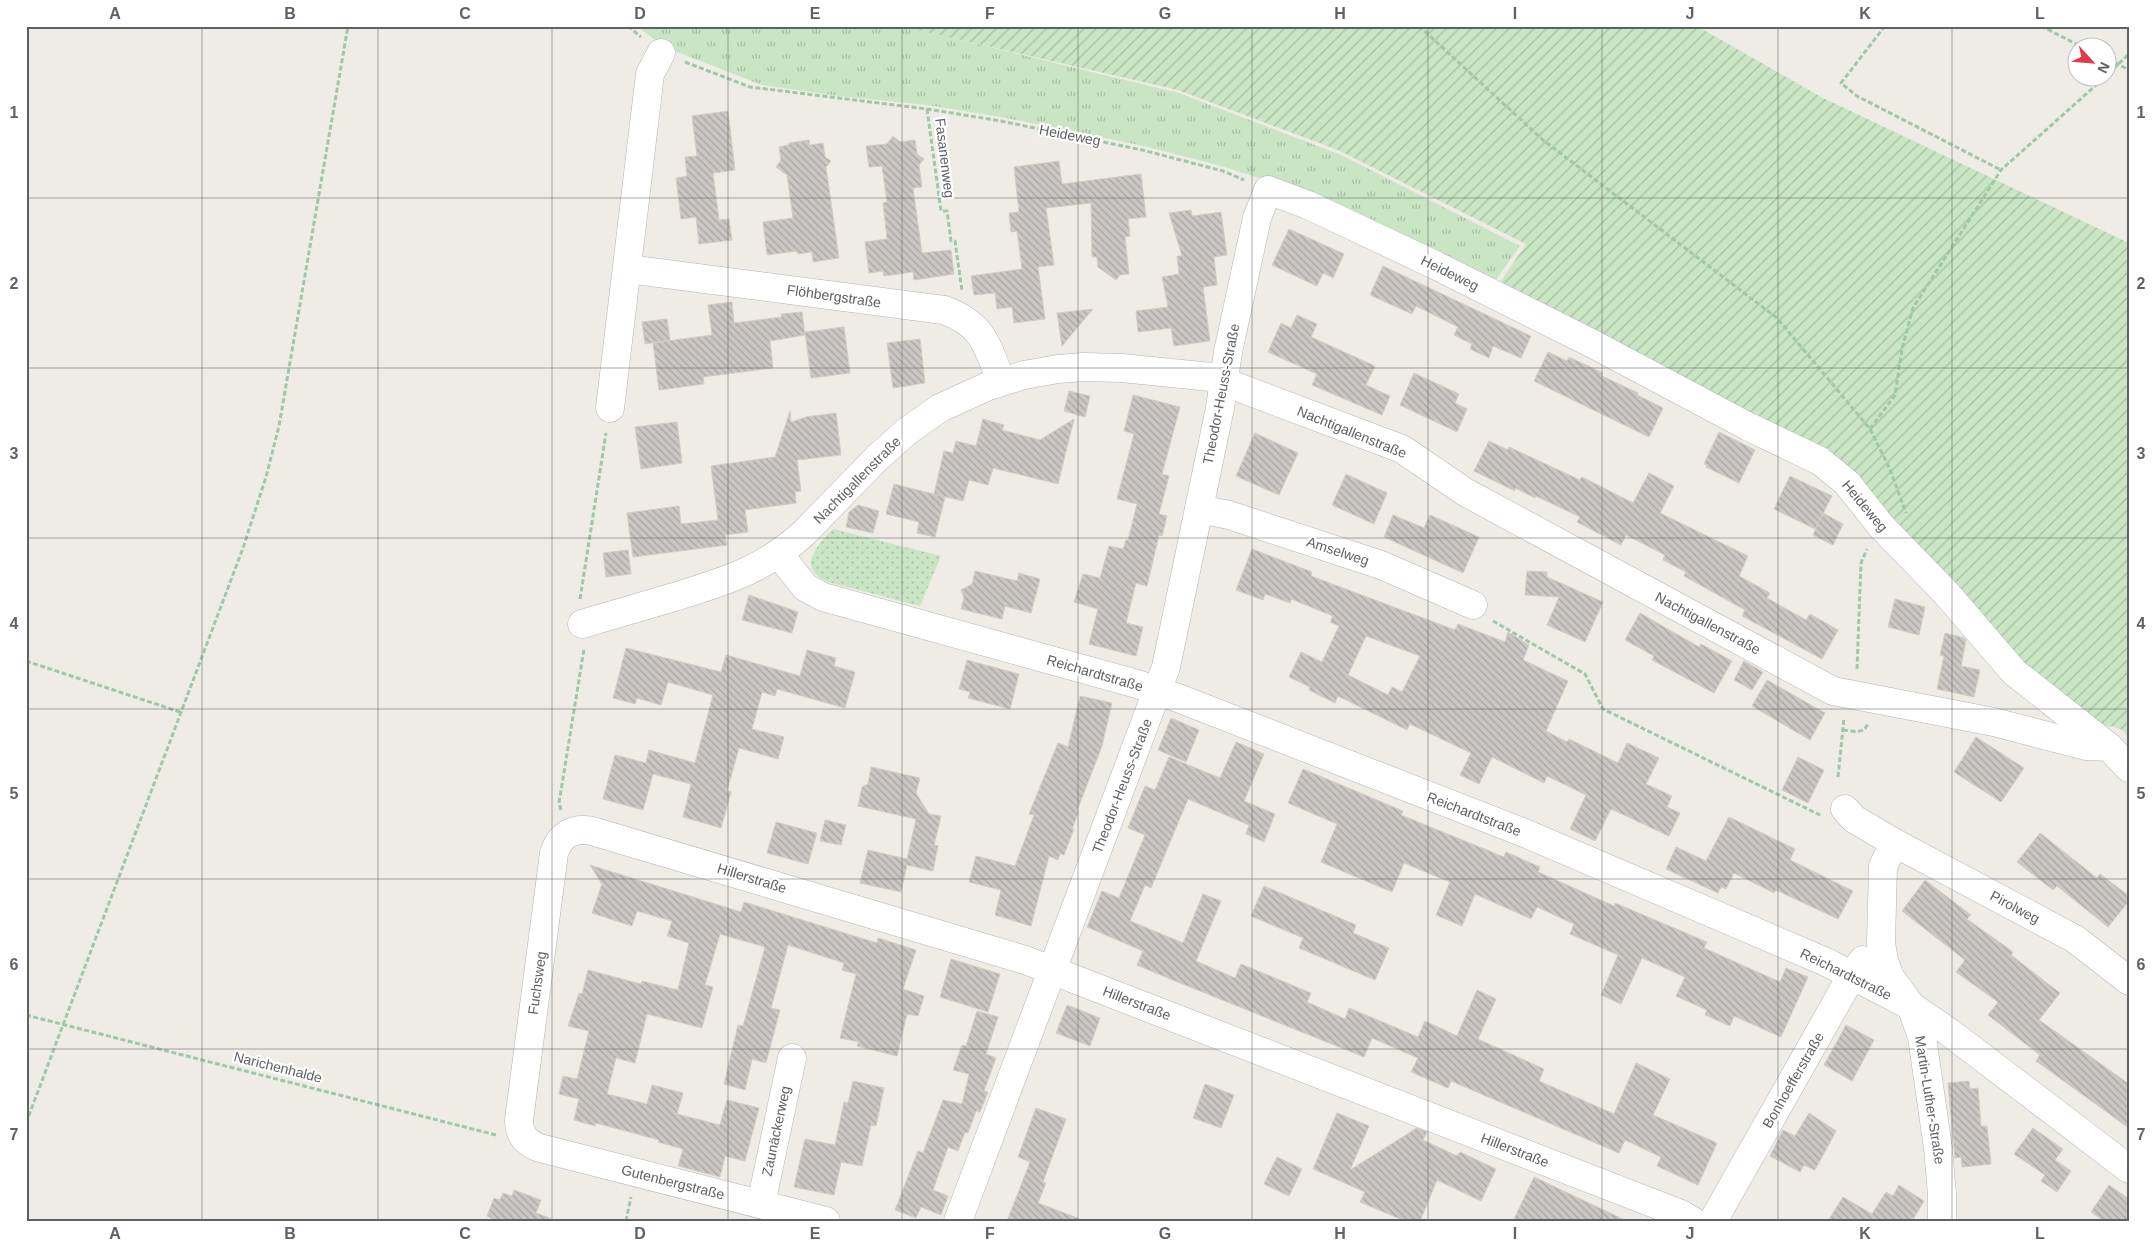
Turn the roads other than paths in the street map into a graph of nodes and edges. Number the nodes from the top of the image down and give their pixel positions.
1 (661, 53) road end
2 (1268, 190) joint
3 (628, 269) junction
4 (1000, 381) junction
5 (1224, 382) junction
6 (610, 408) dead end
7 (1198, 509) junction
8 (779, 554) junction
9 (1473, 605) road end
10 (582, 624) dead end
11 (1158, 691) junction
12 (2109, 748) junction
13 (2129, 768) edge
14 (1845, 809) road end
15 (568, 833) joint
16 (1895, 843) junction
17 (1882, 952) junction
18 (1053, 970) junction
19 (1852, 975) junction
20 (2129, 981) edge
21 (1911, 1006) junction
22 (792, 1058) dead end
23 (522, 1137) joint
24 (2129, 1169) edge
25 (760, 1204) junction
26 (826, 1221) edge
27 (958, 1221) edge
28 (1693, 1221) edge
29 (1713, 1221) edge
30 (1942, 1221) edge

1 - 3 street
2 - 5 street, Theodor-Heuss-Straße
2 - 12 street, Heideweg
3 - 4 street, Flöhbergstraße
3 - 6 street
4 - 5 street, Nachtigallenstraße
4 - 8 street, Nachtigallenstraße
5 - 7 street, Theodor-Heuss-Straße
5 - 12 street, Nachtigallenstraße
7 - 9 street, Amselweg
7 - 11 street, Theodor-Heuss-Straße
8 - 10 street, Nachtigallenstraße
8 - 11 street, Reichardtstraße
11 - 18 street, Theodor-Heuss-Straße
11 - 19 street, Reichardtstraße
12 - 13 street
14 - 16 street
15 - 18 street, Hillerstraße
15 - 23 street, Fuchsweg
16 - 17 street, Martin-Luther-Straße
16 - 20 street, Pirolweg
17 - 19 street, Bonhoefferstraße
17 - 21 street, Martin-Luther-Straße
18 - 27 street, Theodor-Heuss-Straße
18 - 28 street, Hillerstraße
19 - 21 street, Reichardtstraße
19 - 29 street, Bonhoefferstraße
21 - 24 street, Reichardtstraße
21 - 30 street, Martin-Luther-Straße
22 - 25 street, Zaunäckerweg
23 - 25 street, Gutenbergstraße
25 - 26 street, Gutenbergstraße

